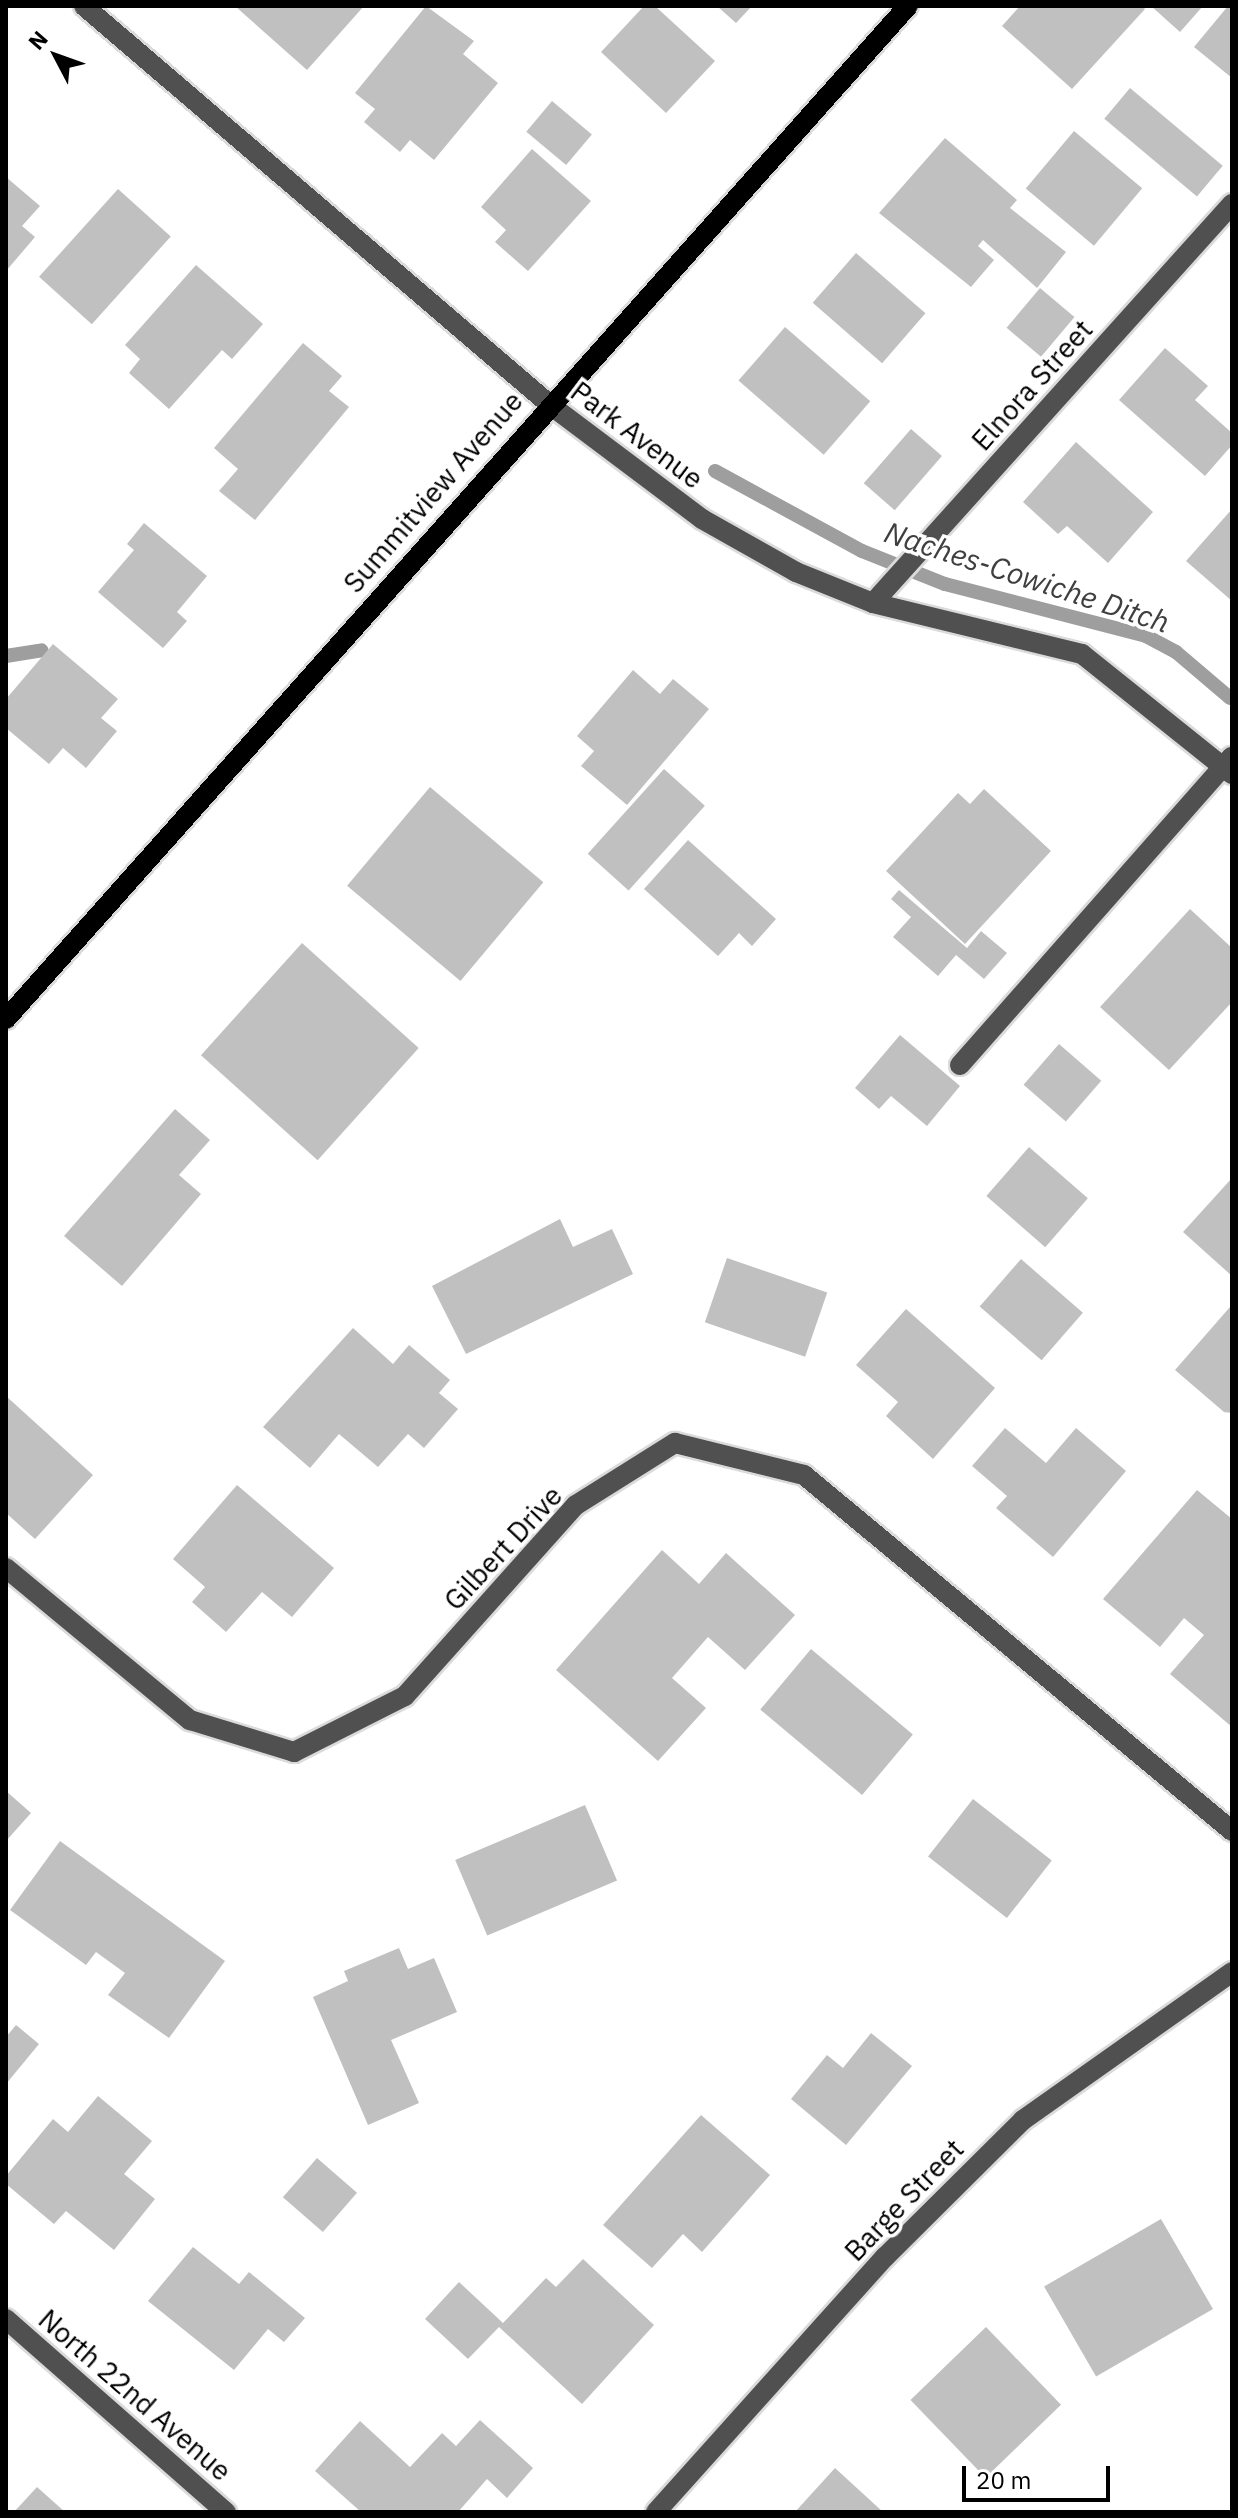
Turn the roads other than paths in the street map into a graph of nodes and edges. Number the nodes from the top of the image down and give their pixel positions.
1 (84, 6) edge
2 (908, 6) edge
3 (1232, 204) edge
4 (549, 404) junction
5 (873, 603) junction
6 (1229, 766) edge
7 (6, 1019) edge
8 (960, 1065) dead end
9 (6, 1568) edge
10 (1232, 1831) edge
11 (1232, 1972) edge
12 (6, 2319) edge
13 (226, 2512) edge
14 (656, 2512) edge

1 - 4 street, Park Avenue
2 - 4 main road, Summitview Avenue
3 - 5 street, Elnora Street
4 - 5 street, Park Avenue
4 - 7 main road, Summitview Avenue
5 - 6 street, Park Avenue
6 - 8 street
9 - 10 street, Gilbert Drive
11 - 14 street, Barge Street
12 - 13 street, North 22nd Avenue

